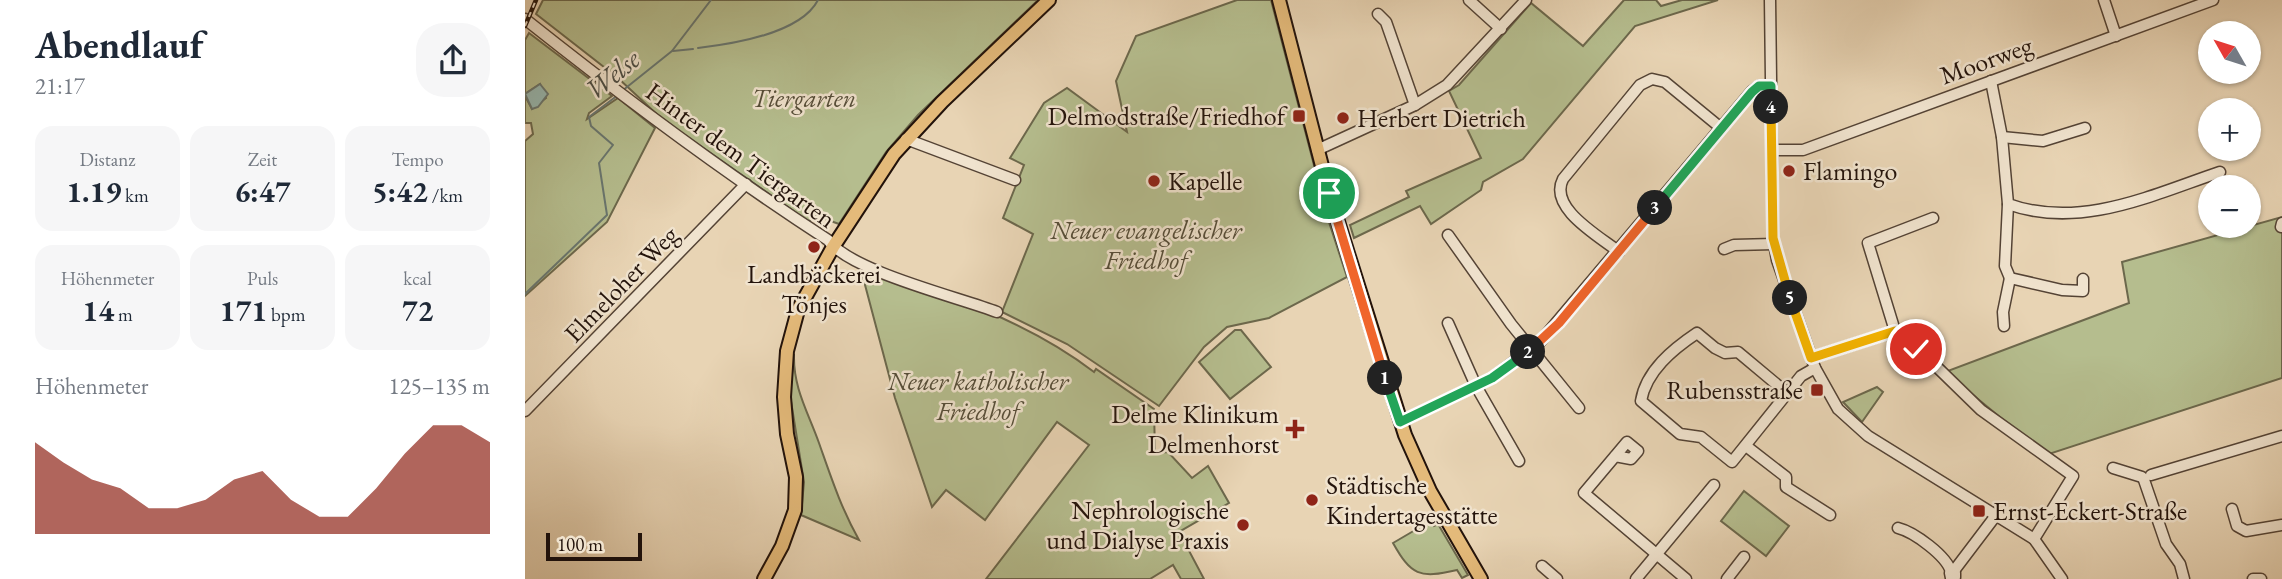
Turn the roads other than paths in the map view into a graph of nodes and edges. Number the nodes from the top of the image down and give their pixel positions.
1 (1049, 0) edge
2 (1279, 0) edge
3 (1469, 0) edge
4 (1526, 0) edge
5 (1770, 0) edge
6 (2104, 0) edge
7 (2213, 0) edge
8 (1378, 14) dead end
9 (525, 19) edge
10 (1501, 29) junction
11 (2116, 36) junction
12 (1991, 81) junction
13 (1771, 86) junction
14 (1415, 105) junction
15 (1721, 128) junction
16 (2085, 128) dead end
17 (2002, 137) junction
18 (907, 139) junction
19 (1317, 150) junction
20 (1772, 150) junction
21 (2220, 172) dead end
22 (1015, 180) dead end
23 (746, 184) junction
24 (2008, 204) junction
25 (1933, 218) dead end
26 (1448, 235) dead end
27 (1774, 244) junction
28 (833, 247) junction
29 (1724, 248) dead end
30 (1619, 252) junction
31 (2010, 278) junction
32 (2084, 279) dead end
33 (997, 312) dead end
34 (1448, 323) dead end
35 (2004, 326) dead end
36 (1895, 331) junction
37 (1532, 349) junction
38 (1813, 363) junction
39 (1476, 386) junction
40 (1787, 393) junction
41 (1579, 408) dead end
42 (525, 411) edge
43 (1400, 422) junction
44 (2282, 436) edge
45 (1746, 446) junction
46 (1615, 456) dead end
47 (1519, 461) dead end
48 (2113, 468) dead end
49 (2146, 478) junction
50 (1714, 485) dead end
51 (2231, 509) dead end
52 (1997, 514) junction
53 (1831, 515) dead end
54 (2282, 525) edge
55 (1898, 528) dead end
56 (2034, 539) junction
57 (1656, 554) junction
58 (1744, 557) dead end
59 (1542, 566) dead end
60 (1950, 574) edge
61 (764, 579) edge
62 (1481, 579) edge
63 (1557, 579) edge
64 (1636, 579) edge
65 (1686, 579) edge
66 (1727, 579) edge
67 (2062, 579) edge
68 (2184, 579) edge
69 (2253, 579) edge
70 (2261, 579) edge

1 - 18 main road
2 - 19 main road
3 - 10 street
4 - 10 street
5 - 13 street
6 - 11 street
7 - 11 street, Moorweg
8 - 14 street
9 - 23 street, Hinter dem Tiergarten
10 - 14 street
11 - 12 street, Moorweg
12 - 17 street
12 - 20 street, Moorweg
13 - 15 street
13 - 20 street
14 - 19 street
15 - 30 street
15 - 30 street
16 - 17 street
17 - 24 street
18 - 22 street
18 - 28 main road
19 - 43 main road
20 - 27 street
21 - 24 street
23 - 28 street, Hinter dem Tiergarten
23 - 42 street, Elmeloher Weg
24 - 31 street
25 - 36 street
26 - 37 street
27 - 29 street
27 - 38 street
28 - 33 street, Hinter dem Tiergarten
28 - 61 main road
30 - 37 street
31 - 32 street
31 - 35 street
34 - 39 street
36 - 38 street
36 - 56 street
37 - 39 street
37 - 41 street
38 - 40 street
38 - 52 street
39 - 43 street
39 - 47 street
40 - 45 street
40 - 45 street
43 - 62 main road
44 - 49 street
45 - 53 street
46 - 57 street
48 - 49 street
49 - 68 street
50 - 57 street
51 - 54 street
52 - 56 street
52 - 60 street
55 - 60 street
56 - 67 street
57 - 64 street
57 - 65 street
58 - 66 street
59 - 63 street
69 - 70 street

